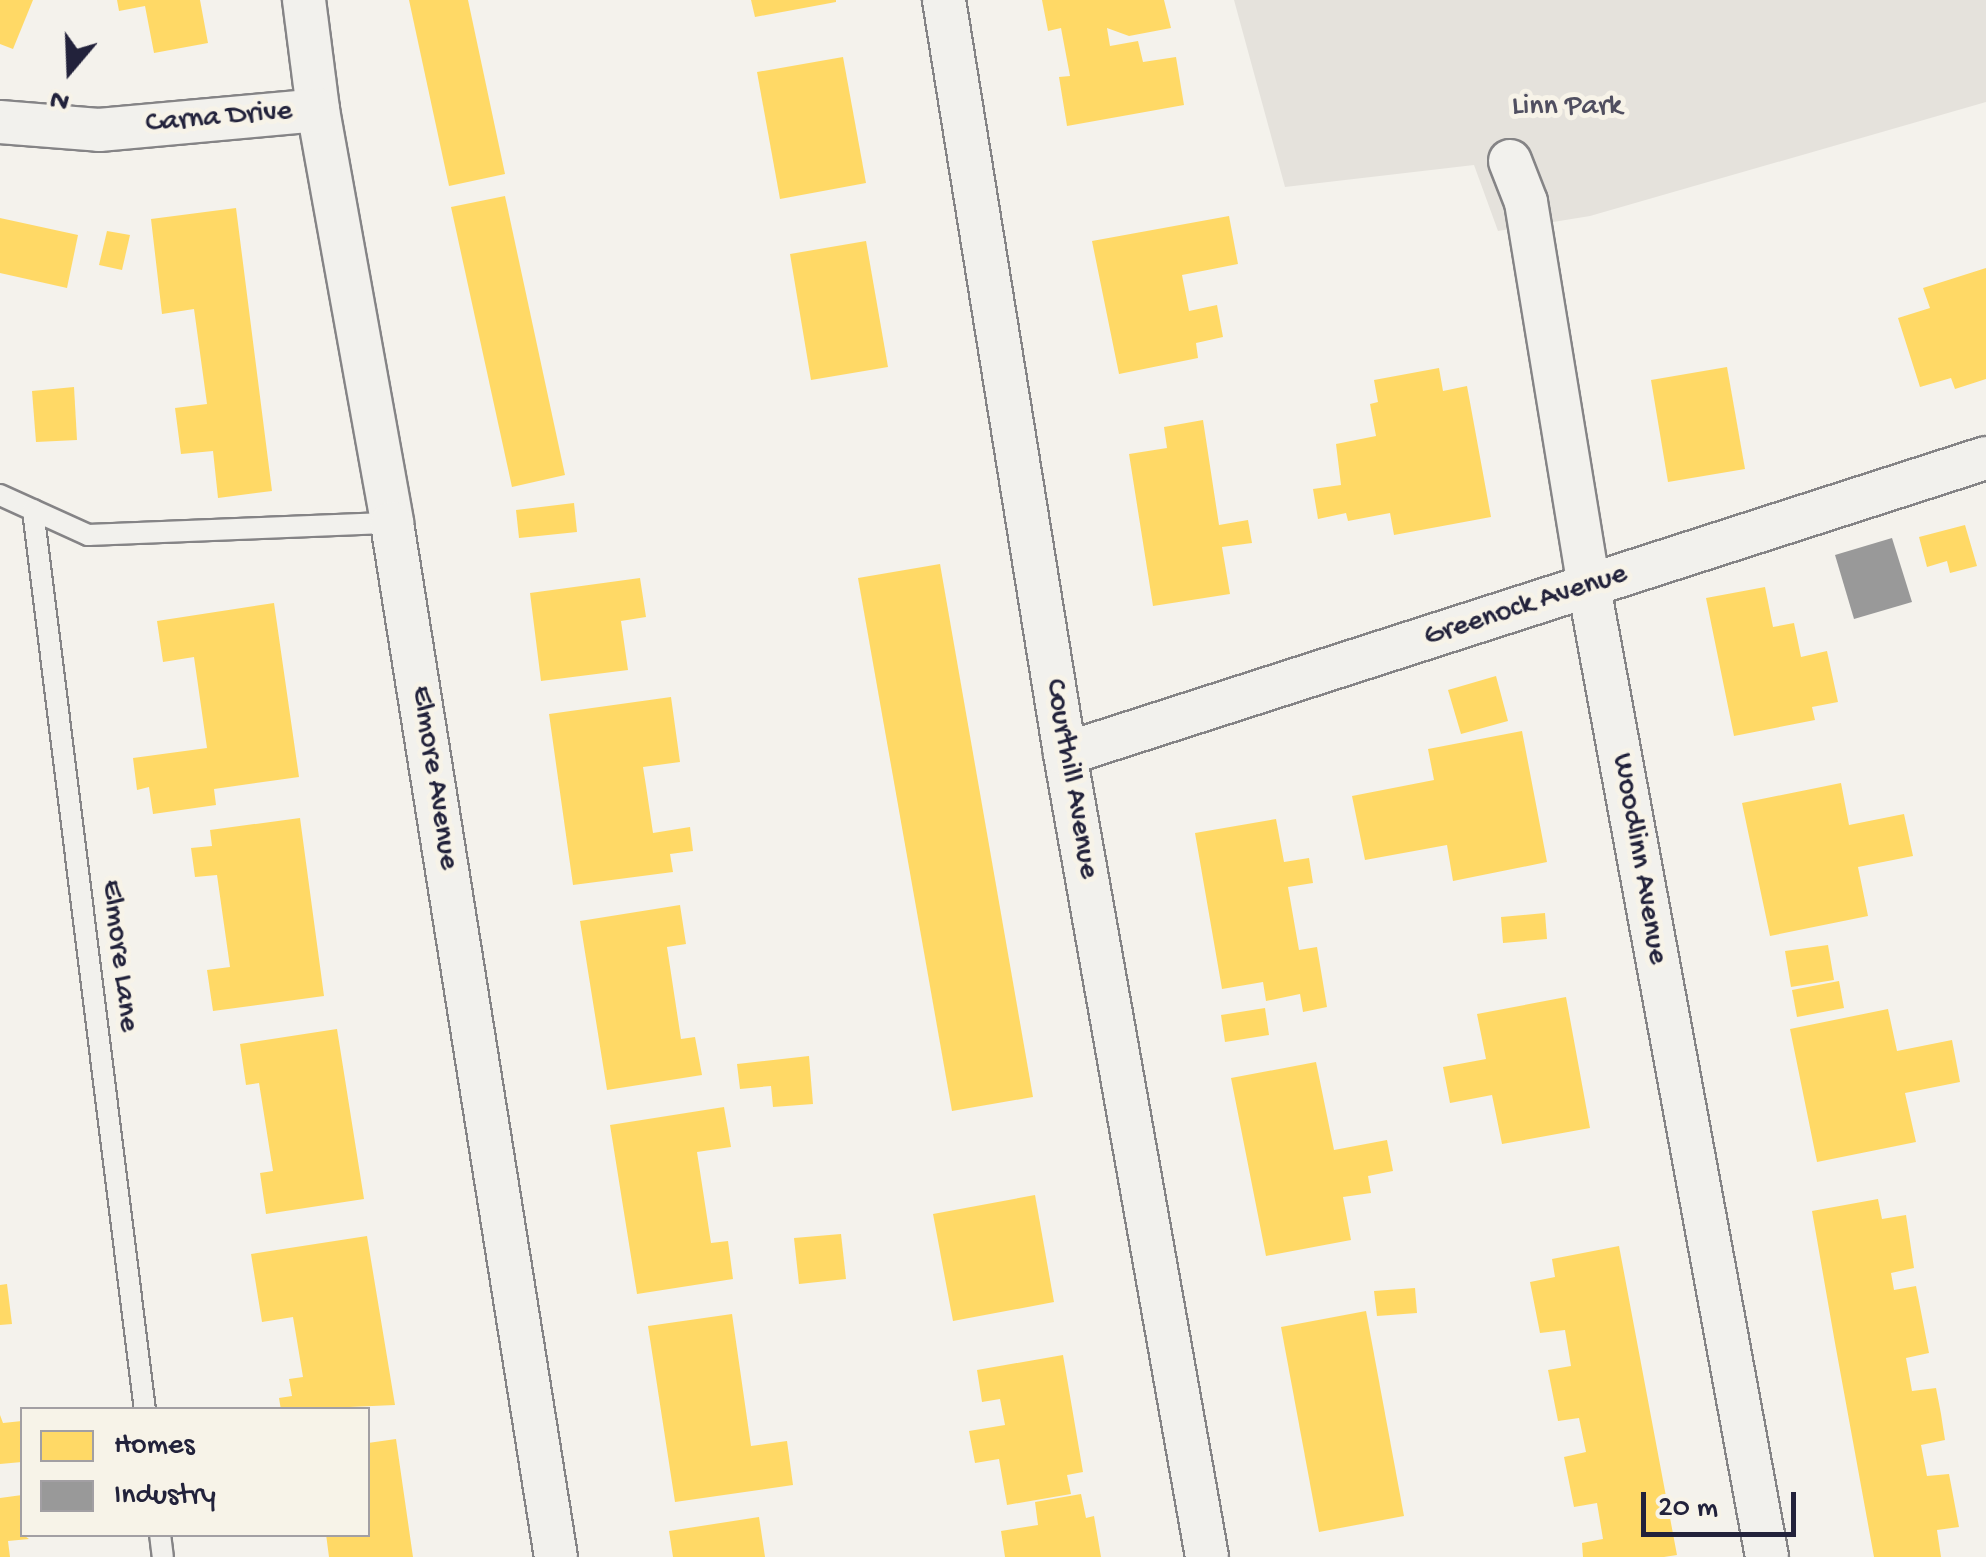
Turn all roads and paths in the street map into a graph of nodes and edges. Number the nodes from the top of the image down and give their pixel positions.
1 (304, 0) edge
2 (944, 0) edge
3 (318, 110) junction
4 (0, 122) edge
5 (1510, 160) dead end
6 (1986, 458) edge
7 (0, 495) edge
8 (33, 510) junction
9 (392, 523) junction
10 (1589, 586) junction
11 (1065, 754) junction
12 (144, 1407) edge
13 (556, 1557) edge
14 (1207, 1557) edge
15 (1768, 1557) edge

1 - 3 street, Elmore Avenue
2 - 11 street, Courthill Avenue
3 - 4 street, Carna Drive
3 - 9 street, Elmore Avenue
5 - 10 street, Woodlinn Avenue
6 - 10 street, Greenock Avenue
7 - 8 lane
8 - 9 lane
8 - 12 lane, Elmore Lane
9 - 13 street, Elmore Avenue
10 - 11 street, Greenock Avenue
10 - 15 street, Woodlinn Avenue
11 - 14 street, Courthill Avenue

